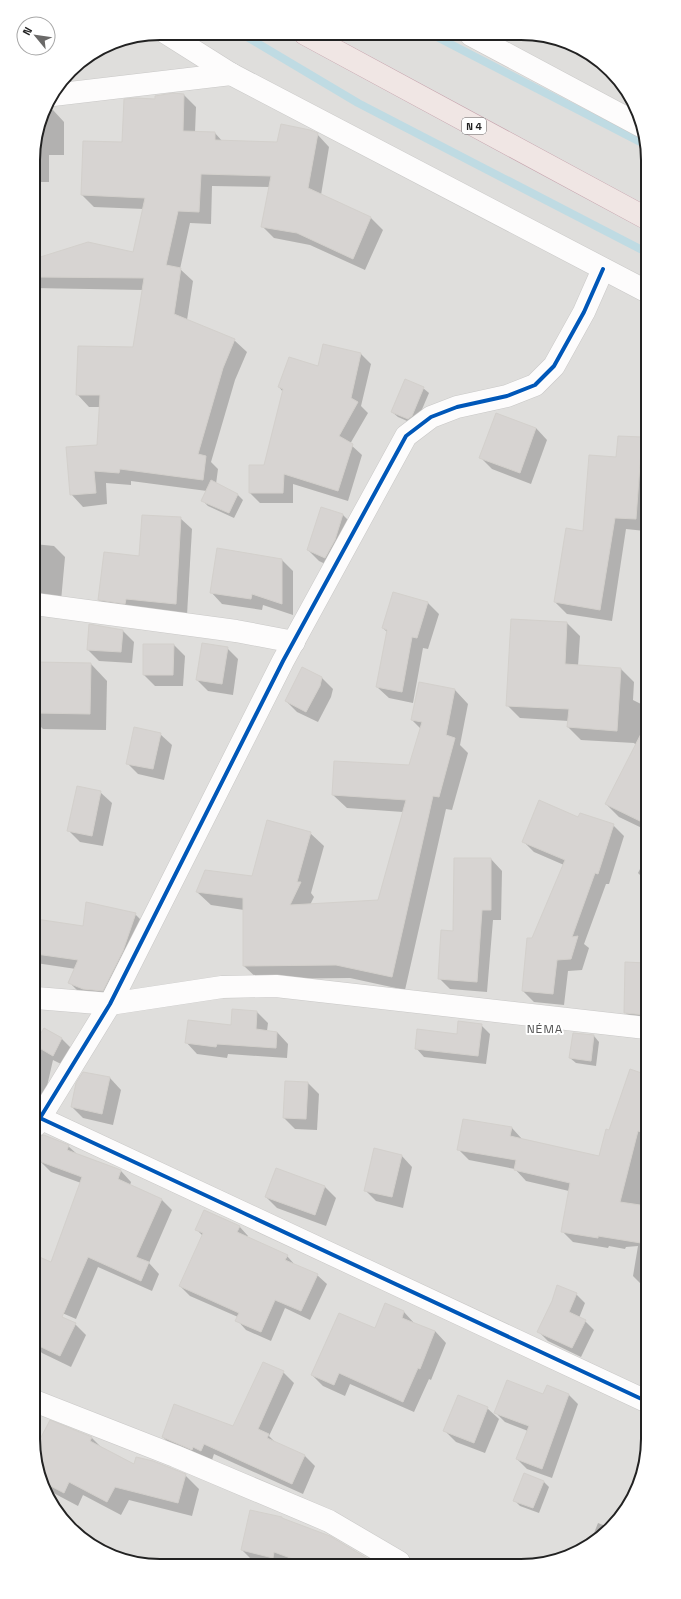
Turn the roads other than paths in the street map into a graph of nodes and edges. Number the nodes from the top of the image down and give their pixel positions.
1 (177, 40) edge
2 (316, 40) edge
3 (481, 40) edge
4 (231, 74) junction
5 (59, 94) edge
6 (633, 116) edge
7 (641, 215) edge
8 (603, 269) junction
9 (641, 288) edge
10 (40, 605) edge
11 (294, 642) junction
12 (40, 998) edge
13 (110, 1004) junction
14 (641, 1027) edge
15 (40, 1115) edge
16 (40, 1121) edge
17 (641, 1399) edge
18 (40, 1403) edge
19 (394, 1559) edge

1 - 4 street
2 - 7 highway, N 4
3 - 6 street
4 - 5 street
4 - 8 street
8 - 9 street
8 - 11 street
10 - 11 street
11 - 13 street
12 - 13 street
13 - 14 street
13 - 15 street
16 - 17 street
18 - 19 street

